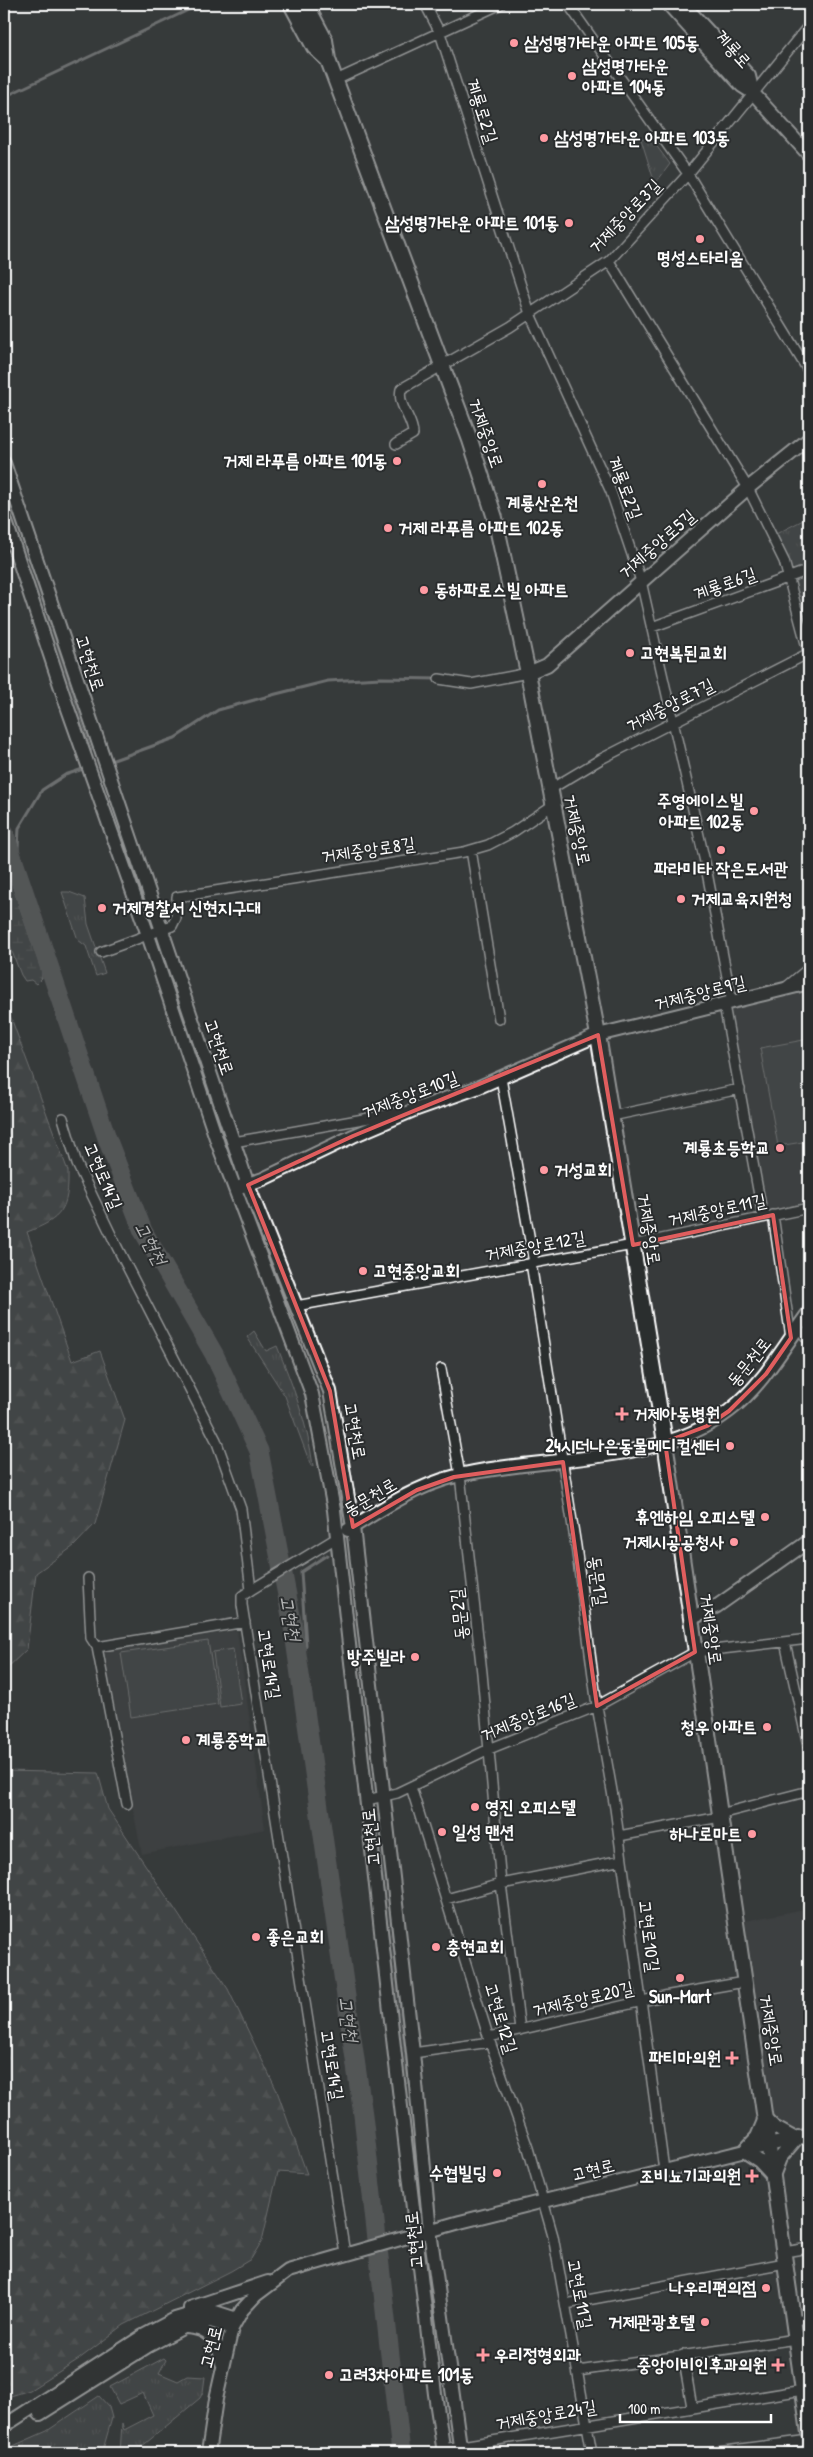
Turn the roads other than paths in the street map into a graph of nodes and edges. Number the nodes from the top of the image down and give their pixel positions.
1 (291, 4) edge
2 (306, 4) edge
3 (425, 4) edge
4 (501, 4) edge
5 (568, 4) edge
6 (668, 4) edge
7 (683, 4) edge
8 (809, 25) edge
9 (440, 33) junction
10 (328, 60) junction
11 (336, 80) junction
12 (753, 93) junction
13 (809, 155) edge
14 (688, 174) junction
15 (609, 260) junction
16 (530, 314) junction
17 (443, 364) junction
18 (809, 372) edge
19 (809, 439) edge
20 (396, 444) dead end
21 (4, 463) edge
22 (748, 488) junction
23 (4, 516) edge
24 (809, 570) edge
25 (788, 578) junction
26 (641, 581) junction
27 (652, 627) junction
28 (809, 654) edge
29 (528, 673) junction
30 (439, 679) dead end
31 (673, 722) junction
32 (549, 790) junction
33 (553, 805) junction
34 (471, 850) junction
35 (160, 931) junction
36 (148, 934) junction
37 (101, 952) dead end
38 (809, 968) edge
39 (809, 983) edge
40 (783, 990) junction
41 (728, 1004) junction
42 (499, 1019) dead end
43 (598, 1035) junction
44 (501, 1078) junction
45 (740, 1089) junction
46 (414, 1110) junction
47 (612, 1116) junction
48 (63, 1118) dead end
49 (234, 1142) junction
50 (248, 1185) junction
51 (234, 1188) junction
52 (809, 1208) edge
53 (773, 1215) junction
54 (763, 1217) junction
55 (633, 1245) junction
56 (532, 1263) junction
57 (296, 1306) junction
58 (809, 1312) edge
59 (798, 1327) junction
60 (791, 1338) junction
61 (809, 1341) edge
62 (441, 1369) dead end
63 (665, 1442) junction
64 (563, 1461) junction
65 (460, 1475) junction
66 (353, 1527) junction
67 (333, 1540) junction
68 (809, 1541) edge
69 (88, 1578) dead end
70 (251, 1590) junction
71 (691, 1619) junction
72 (245, 1622) junction
73 (809, 1639) edge
74 (785, 1642) junction
75 (97, 1647) junction
76 (695, 1652) junction
77 (598, 1706) junction
78 (489, 1749) junction
79 (809, 1750) edge
80 (412, 1787) junction
81 (809, 1791) edge
82 (384, 1796) junction
83 (367, 1800) junction
84 (127, 1804) dead end
85 (720, 1815) junction
86 (619, 1836) junction
87 (622, 1860) junction
88 (501, 1884) junction
89 (446, 1899) junction
90 (744, 1982) junction
91 (640, 2002) junction
92 (520, 2030) junction
93 (490, 2040) junction
94 (413, 2053) junction
95 (765, 2118) junction
96 (801, 2137) edge
97 (769, 2145) junction
98 (744, 2151) junction
99 (664, 2170) junction
100 (773, 2176) junction
101 (544, 2201) junction
102 (430, 2231) junction
103 (416, 2235) junction
104 (809, 2248) edge
105 (344, 2254) junction
106 (785, 2257) junction
107 (273, 2281) junction
108 (566, 2304) junction
109 (809, 2318) edge
110 (793, 2320) junction
111 (234, 2323) junction
112 (179, 2324) junction
113 (796, 2339) junction
114 (684, 2355) junction
115 (222, 2371) junction
116 (578, 2371) junction
117 (803, 2390) junction
118 (692, 2407) junction
119 (808, 2409) edge
120 (587, 2424) junction
121 (4, 2426) edge
122 (809, 2433) edge
123 (4, 2435) edge
124 (809, 2440) edge
125 (460, 2450) edge
126 (444, 2451) edge
127 (208, 2453) edge
128 (592, 2453) edge
129 (710, 2453) edge

1 - 10 main road, 거제중앙로
2 - 10 main road, 거제중앙로
3 - 9 street, 계룡로2길
4 - 9 street
5 - 14 street
6 - 12 street, 계룡로
7 - 12 street, 계룡로
8 - 12 street, 거제중앙로3길
9 - 11 street
9 - 16 street, 계룡로2길
10 - 11 main road, 거제중앙로
11 - 17 main road, 거제중앙로
12 - 13 street, 계룡로
12 - 14 street, 거제중앙로3길
14 - 15 street, 거제중앙로3길
14 - 18 street
15 - 16 street, 거제중앙로3길
15 - 22 street
16 - 17 street, 거제중앙로3길
16 - 26 street, 계룡로2길
17 - 20 street, 거제중앙로3길
17 - 29 main road, 거제중앙로
19 - 22 street, 거제중앙로5길
21 - 35 street, 고현천로
22 - 25 street
22 - 26 street, 거제중앙로5길
23 - 36 street, 고현천로
24 - 25 street, 계룡로6길
25 - 27 street, 계룡로6길
25 - 28 street
26 - 27 street, 계룡로2길
26 - 29 street, 거제중앙로5길
27 - 31 street, 계룡로2길
28 - 31 street, 거제중앙로7길
29 - 30 street
29 - 32 main road, 거제중앙로
31 - 32 street, 거제중앙로7길
31 - 41 street, 계룡로2길
32 - 33 main road, 거제중앙로
33 - 34 street, 거제중앙로8길
33 - 43 main road, 거제중앙로
34 - 35 street, 거제중앙로8길
34 - 42 street
35 - 36 street
35 - 49 street, 고현천로
36 - 37 street
36 - 51 street, 고현천로
38 - 40 street
39 - 40 street, 거제중앙로9길
40 - 41 street, 거제중앙로9길
41 - 43 street, 거제중앙로9길
41 - 45 street, 계룡로2길
43 - 44 street, 거제중앙로10길
43 - 47 main road, 거제중앙로
44 - 46 street, 거제중앙로10길
44 - 56 street
45 - 47 street
45 - 54 street, 계룡로2길
46 - 49 street
46 - 50 street, 거제중앙로10길
47 - 55 main road, 거제중앙로
48 - 70 street, 고현로14길
49 - 50 street, 고현천로
50 - 51 street, 거제중앙로10길
50 - 57 street, 고현천로
51 - 67 street, 고현천로
52 - 53 street, 거제중앙로11길
53 - 54 street, 거제중앙로11길
53 - 60 street
54 - 55 street, 거제중앙로11길
55 - 56 street, 거제중앙로12길
55 - 63 main road, 거제중앙로
56 - 57 street, 거제중앙로12길
56 - 64 street
57 - 66 street, 고현천로
58 - 59 street, 동문천로
59 - 60 street, 동문천로
59 - 61 street
60 - 63 street, 동문천로
62 - 65 street
63 - 64 street, 동문천로
63 - 71 main road, 거제중앙로
64 - 65 street, 동문천로
64 - 77 street, 동문1길
65 - 66 street, 동문천로
65 - 78 street, 동문2길
66 - 67 street, 동문천로
66 - 82 street, 고현천로
67 - 70 street
67 - 83 street, 고현천로
68 - 71 street
69 - 75 street
70 - 72 street, 고현로14길
71 - 76 main road, 거제중앙로
72 - 75 street
72 - 105 street, 고현로14길
73 - 74 street
74 - 76 street
74 - 79 street
75 - 84 street
76 - 77 street, 거제중앙로16길
76 - 85 main road, 거제중앙로
77 - 78 street, 거제중앙로16길
77 - 86 street, 고현로10길
78 - 80 street, 거제중앙로16길
78 - 88 street, 동문2길
80 - 82 street, 거제중앙로16길
80 - 89 street, 고현로12길
81 - 85 street
82 - 83 street, 거제중앙로16길
82 - 94 street, 고현천로
83 - 103 street, 고현천로
85 - 86 street
85 - 90 main road, 거제중앙로
86 - 87 street, 고현로10길
87 - 88 street
87 - 91 street, 고현로10길
88 - 89 street
88 - 92 street, 동문2길
89 - 93 street, 고현로12길
90 - 91 street, 거제중앙로20길
90 - 95 main road, 거제중앙로
91 - 92 street, 거제중앙로20길
91 - 99 street, 고현로10길
92 - 93 street, 거제중앙로20길
93 - 94 street, 거제중앙로20길
93 - 101 street, 고현로12길
94 - 102 street, 고현천로
95 - 96 street
95 - 97 main road, 거제중앙로
95 - 98 street
96 - 97 street, 고현로
96 - 100 street
97 - 98 street, 고현로
97 - 100 main road, 거제중앙로
98 - 99 street, 고현로
98 - 100 street
99 - 101 street, 고현로
100 - 106 main road, 거제중앙로
101 - 102 street, 고현로
101 - 108 street, 고현로11길
102 - 103 street, 고현로
102 - 125 street, 고현천로
103 - 105 street, 고현로
103 - 126 street, 고현천로
104 - 106 street
105 - 107 street, 고현로
106 - 108 street
106 - 110 main road, 거제중앙로
107 - 111 street, 고현로
107 - 112 street
108 - 116 street, 고현로11길
109 - 110 street
110 - 113 main road, 거제중앙로
111 - 112 street
111 - 115 street, 고현로
112 - 115 street
112 - 121 street
112 - 123 street
113 - 114 street
113 - 117 main road, 거제중앙로
114 - 116 street
114 - 118 street
115 - 127 street, 고현로
116 - 120 street, 고현로11길
117 - 118 street, 거제중앙로24길
117 - 119 main road, 거제중앙로
118 - 120 street, 거제중앙로24길
119 - 122 main road, 거제중앙로
120 - 125 street, 거제중앙로24길
120 - 128 street, 고현로11길
124 - 129 street
125 - 126 street, 거제중앙로24길

